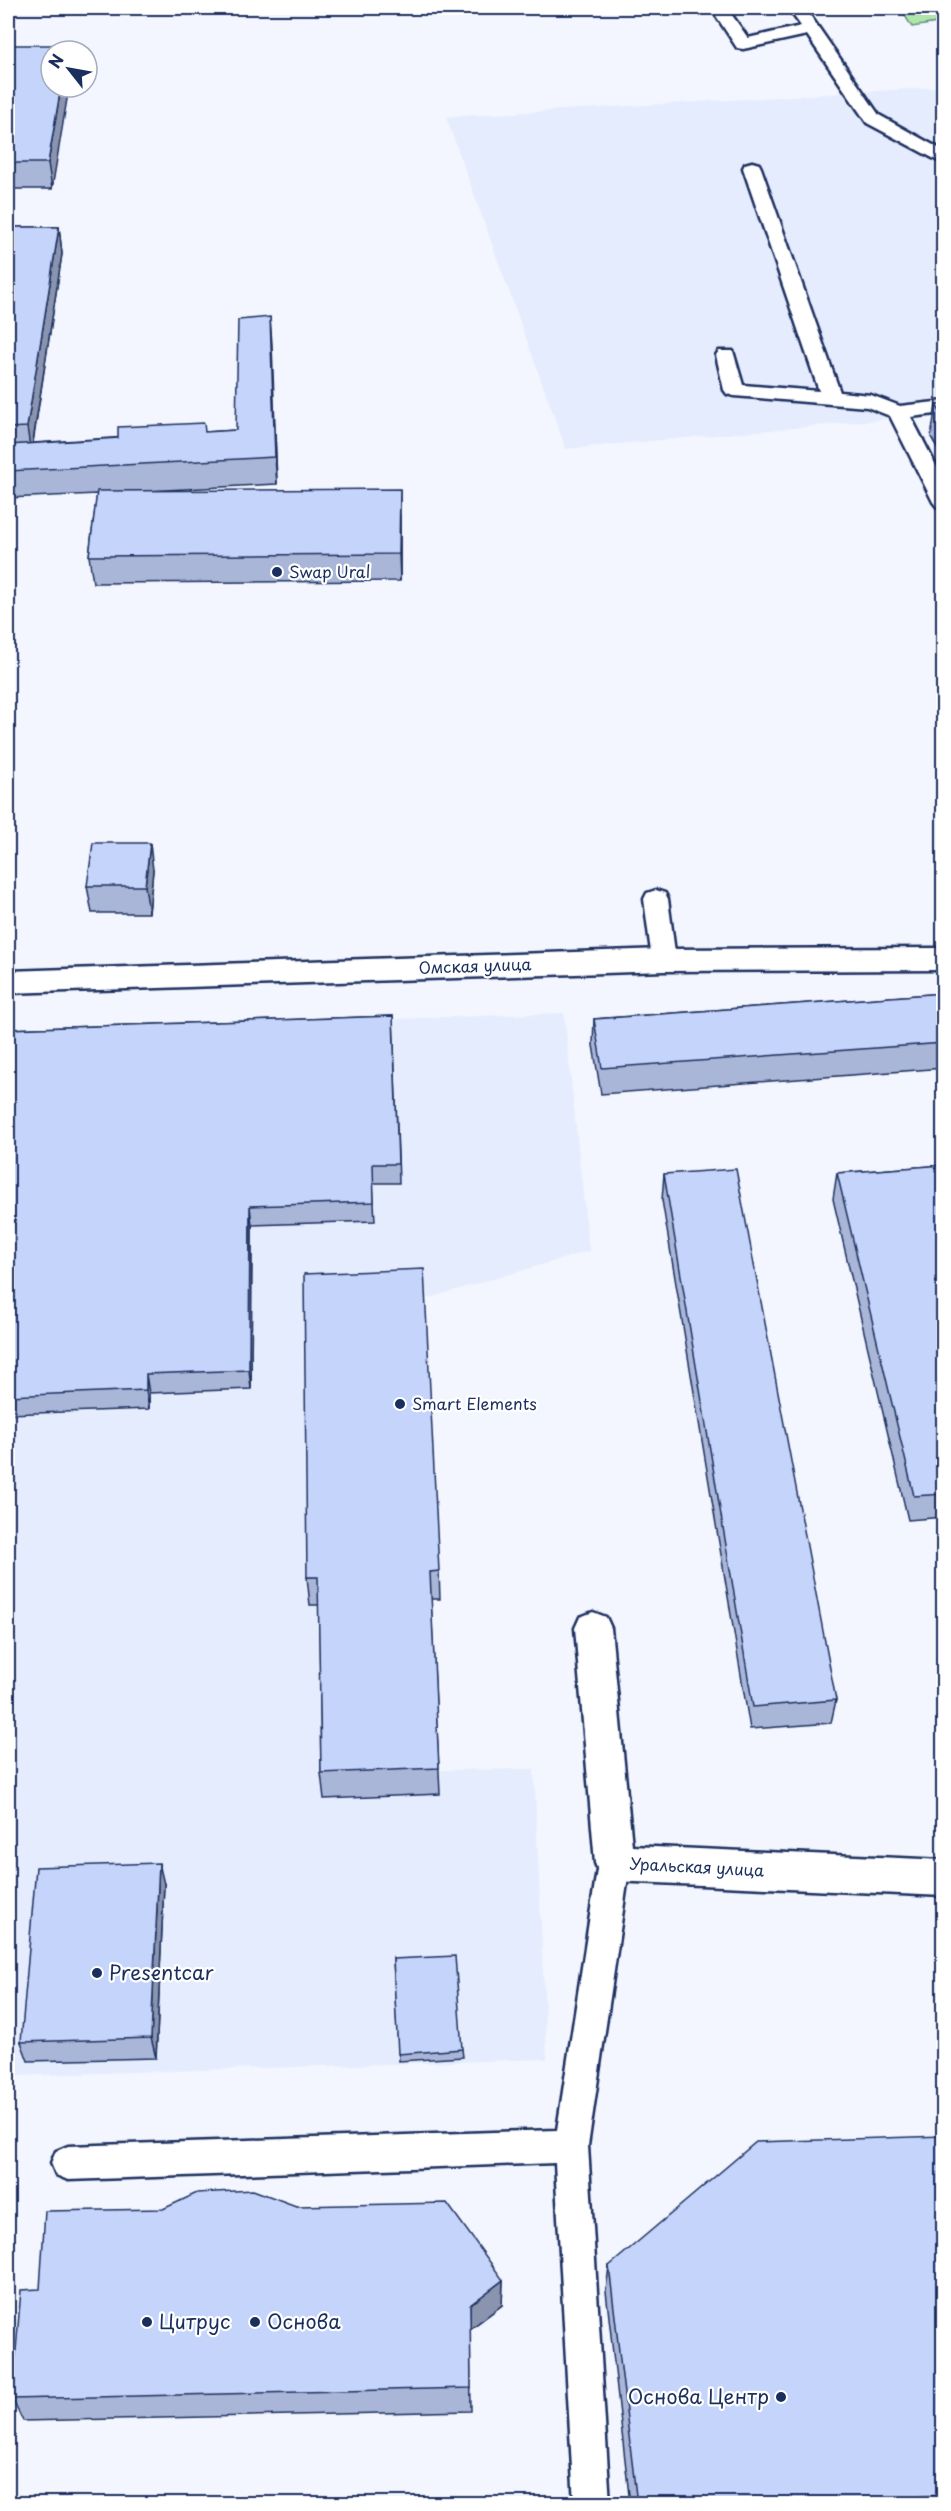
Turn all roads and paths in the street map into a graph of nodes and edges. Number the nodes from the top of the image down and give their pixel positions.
1 (719, 8) edge
2 (797, 8) edge
3 (812, 29) junction
4 (944, 159) edge
5 (752, 168) dead end
6 (726, 355) dead end
7 (832, 398) junction
8 (944, 407) edge
9 (898, 412) junction
10 (944, 502) edge
11 (656, 899) dead end
12 (944, 959) edge
13 (664, 960) junction
14 (8, 982) edge
15 (593, 1628) dead end
16 (614, 1863) junction
17 (944, 1878) edge
18 (571, 2146) junction
19 (68, 2163) dead end
20 (592, 2504) edge

1 - 3 lane
2 - 3 lane
3 - 4 lane
5 - 7 lane
6 - 7 lane
7 - 9 lane
8 - 9 lane
9 - 10 lane
11 - 13 lane
12 - 13 street, Омская улица
13 - 14 street, Омская улица
15 - 16 street, Уральская улица
16 - 17 street, Уральская улица
16 - 18 lane
18 - 19 lane
18 - 20 lane

